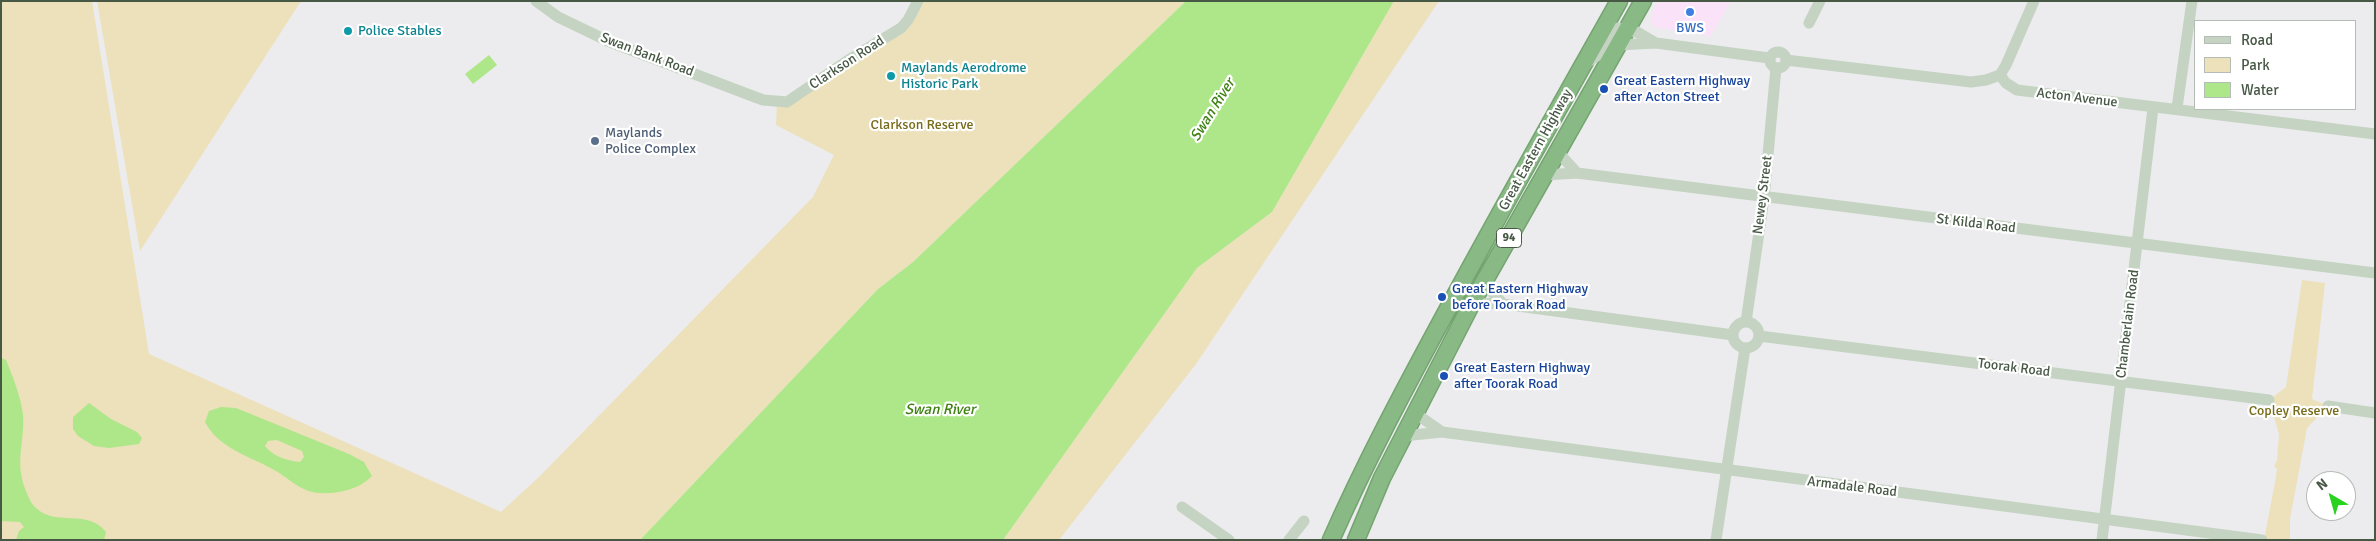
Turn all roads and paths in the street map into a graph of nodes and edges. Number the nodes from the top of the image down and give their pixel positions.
1 (536, 1) edge
2 (918, 1) edge
3 (1619, 1) edge
4 (1643, 1) edge
5 (1820, 1) edge
6 (2034, 1) edge
7 (2192, 1) edge
8 (1810, 23) dead end
9 (1627, 30) junction
10 (1656, 43) junction
11 (1618, 45) junction
12 (1769, 58) junction
13 (1786, 60) junction
14 (1584, 64) junction
15 (1776, 68) junction
16 (2002, 72) junction
17 (763, 100) joint
18 (2194, 104) edge
19 (2178, 105) junction
20 (2194, 107) edge
21 (2153, 108) junction
22 (2212, 110) edge
23 (2244, 110) edge
24 (2375, 126) edge
25 (2375, 134) edge
26 (1558, 152) junction
27 (1578, 173) junction
28 (1544, 175) junction
29 (1764, 198) junction
30 (2138, 244) junction
31 (2375, 273) edge
32 (1486, 279) junction
33 (1472, 303) junction
34 (1503, 304) junction
35 (1746, 322) junction
36 (1733, 335) junction
37 (1759, 336) junction
38 (1746, 348) junction
39 (2121, 381) junction
40 (2269, 400) dead end
41 (2328, 406) dead end
42 (1415, 413) junction
43 (2375, 413) edge
44 (1442, 432) junction
45 (1403, 436) junction
46 (1726, 471) junction
47 (1182, 507) dead end
48 (2105, 518) junction
49 (1304, 521) dead end
50 (1356, 539) edge
51 (1229, 540) edge
52 (1289, 540) edge
53 (1331, 540) edge
54 (1716, 540) edge
55 (2102, 540) edge
56 (2262, 540) edge

1 - 17 street, Swan Bank Road
2 - 17 street, Clarkson Road
3 - 14 highway, Great Eastern Highway / 94
4 - 9 highway, Great Eastern Highway / 94
5 - 8 street
6 - 16 street
7 - 19 street
9 - 10 street
9 - 11 highway, Great Eastern Highway / 94
9 - 14 street
10 - 11 street
10 - 12 street
11 - 26 highway, Great Eastern Highway / 94
12 - 13 street
12 - 15 street
13 - 15 street
13 - 16 street
14 - 53 highway, Great Eastern Highway / 94
15 - 29 street, Newey Street
16 - 19 street, Acton Avenue
16 - 21 street, Acton Avenue
18 - 19 street, Acton Avenue
19 - 20 street, Acton Avenue
19 - 21 street, Acton Avenue
21 - 30 street, Chamberlain Road
22 - 25 street, Acton Avenue
23 - 24 street
26 - 27 street
26 - 28 highway, Great Eastern Highway / 94
27 - 28 street, St Kilda Road
27 - 29 street, St Kilda Road
28 - 32 highway, Great Eastern Highway / 94
29 - 30 street, St Kilda Road
29 - 35 street, Newey Street
30 - 31 street, St Kilda Road
30 - 39 street, Chamberlain Road
32 - 33 highway, Great Eastern Highway / 94
32 - 34 street
33 - 34 street
33 - 42 highway, Great Eastern Highway / 94
34 - 36 street
35 - 36 street
35 - 37 street
36 - 38 street
37 - 38 street
37 - 39 street, Toorak Road
38 - 46 street
39 - 40 street, Toorak Road
39 - 48 street, Chamberlain Road
41 - 43 street
42 - 44 street, Armadale Road
42 - 45 highway, Great Eastern Highway / 94
44 - 45 street, Armadale Road
44 - 46 street, Armadale Road
45 - 50 highway, Great Eastern Highway / 94
46 - 48 street, Armadale Road
46 - 54 street
47 - 51 street
48 - 55 street, Chamberlain Road
48 - 56 street, Armadale Road
49 - 52 street

